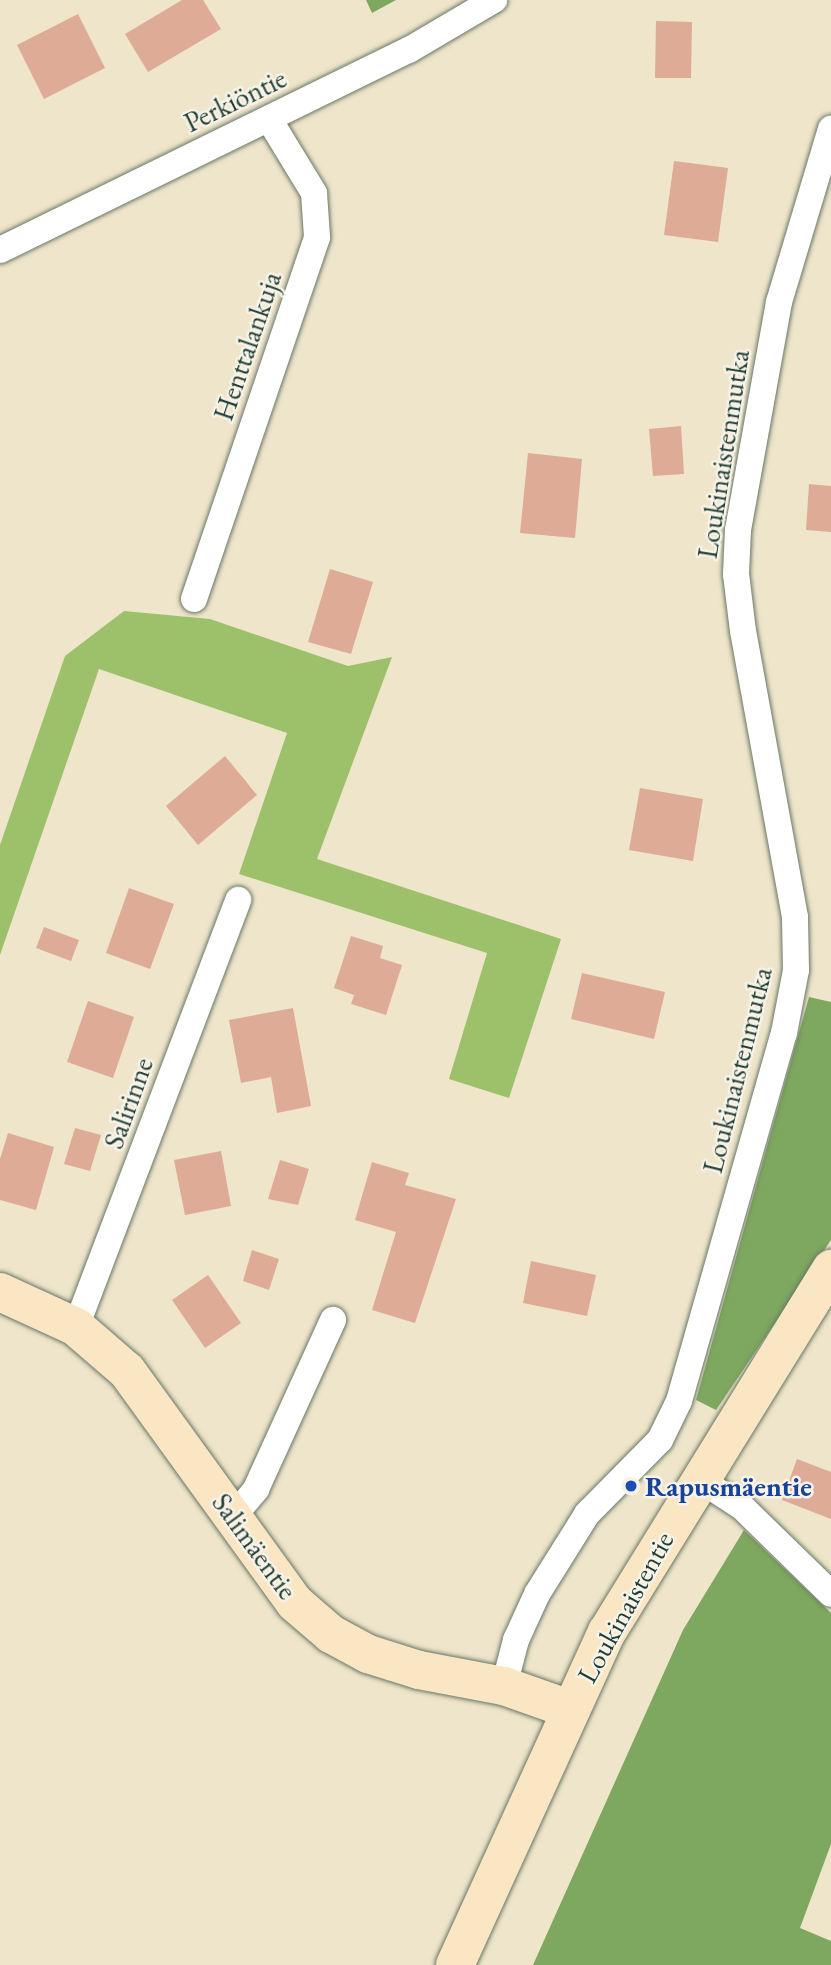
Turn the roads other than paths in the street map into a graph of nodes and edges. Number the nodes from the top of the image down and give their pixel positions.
1 (494, 0) edge
2 (269, 118) junction
3 (831, 130) edge
4 (0, 250) edge
5 (194, 599) dead end
6 (238, 900) dead end
7 (829, 1277) edge
8 (0, 1292) edge
9 (333, 1320) dead end
10 (76, 1327) junction
11 (699, 1479) junction
12 (232, 1518) junction
13 (831, 1594) edge
14 (504, 1686) junction
15 (569, 1709) junction
16 (455, 1965) edge

1 - 2 street, Perkiöntie
2 - 4 street, Perkiöntie
2 - 5 street, Henttalankuja
3 - 14 street, Loukinaistenmutka
6 - 10 street, Salirinne
7 - 11 street, Loukinaistentie
8 - 10 street, Salimäentie
9 - 12 street
10 - 12 street, Salimäentie
11 - 13 street
11 - 15 street, Loukinaistentie
12 - 14 street, Salimäentie
14 - 15 street, Salimäentie
15 - 16 street, Loukinaistentie

